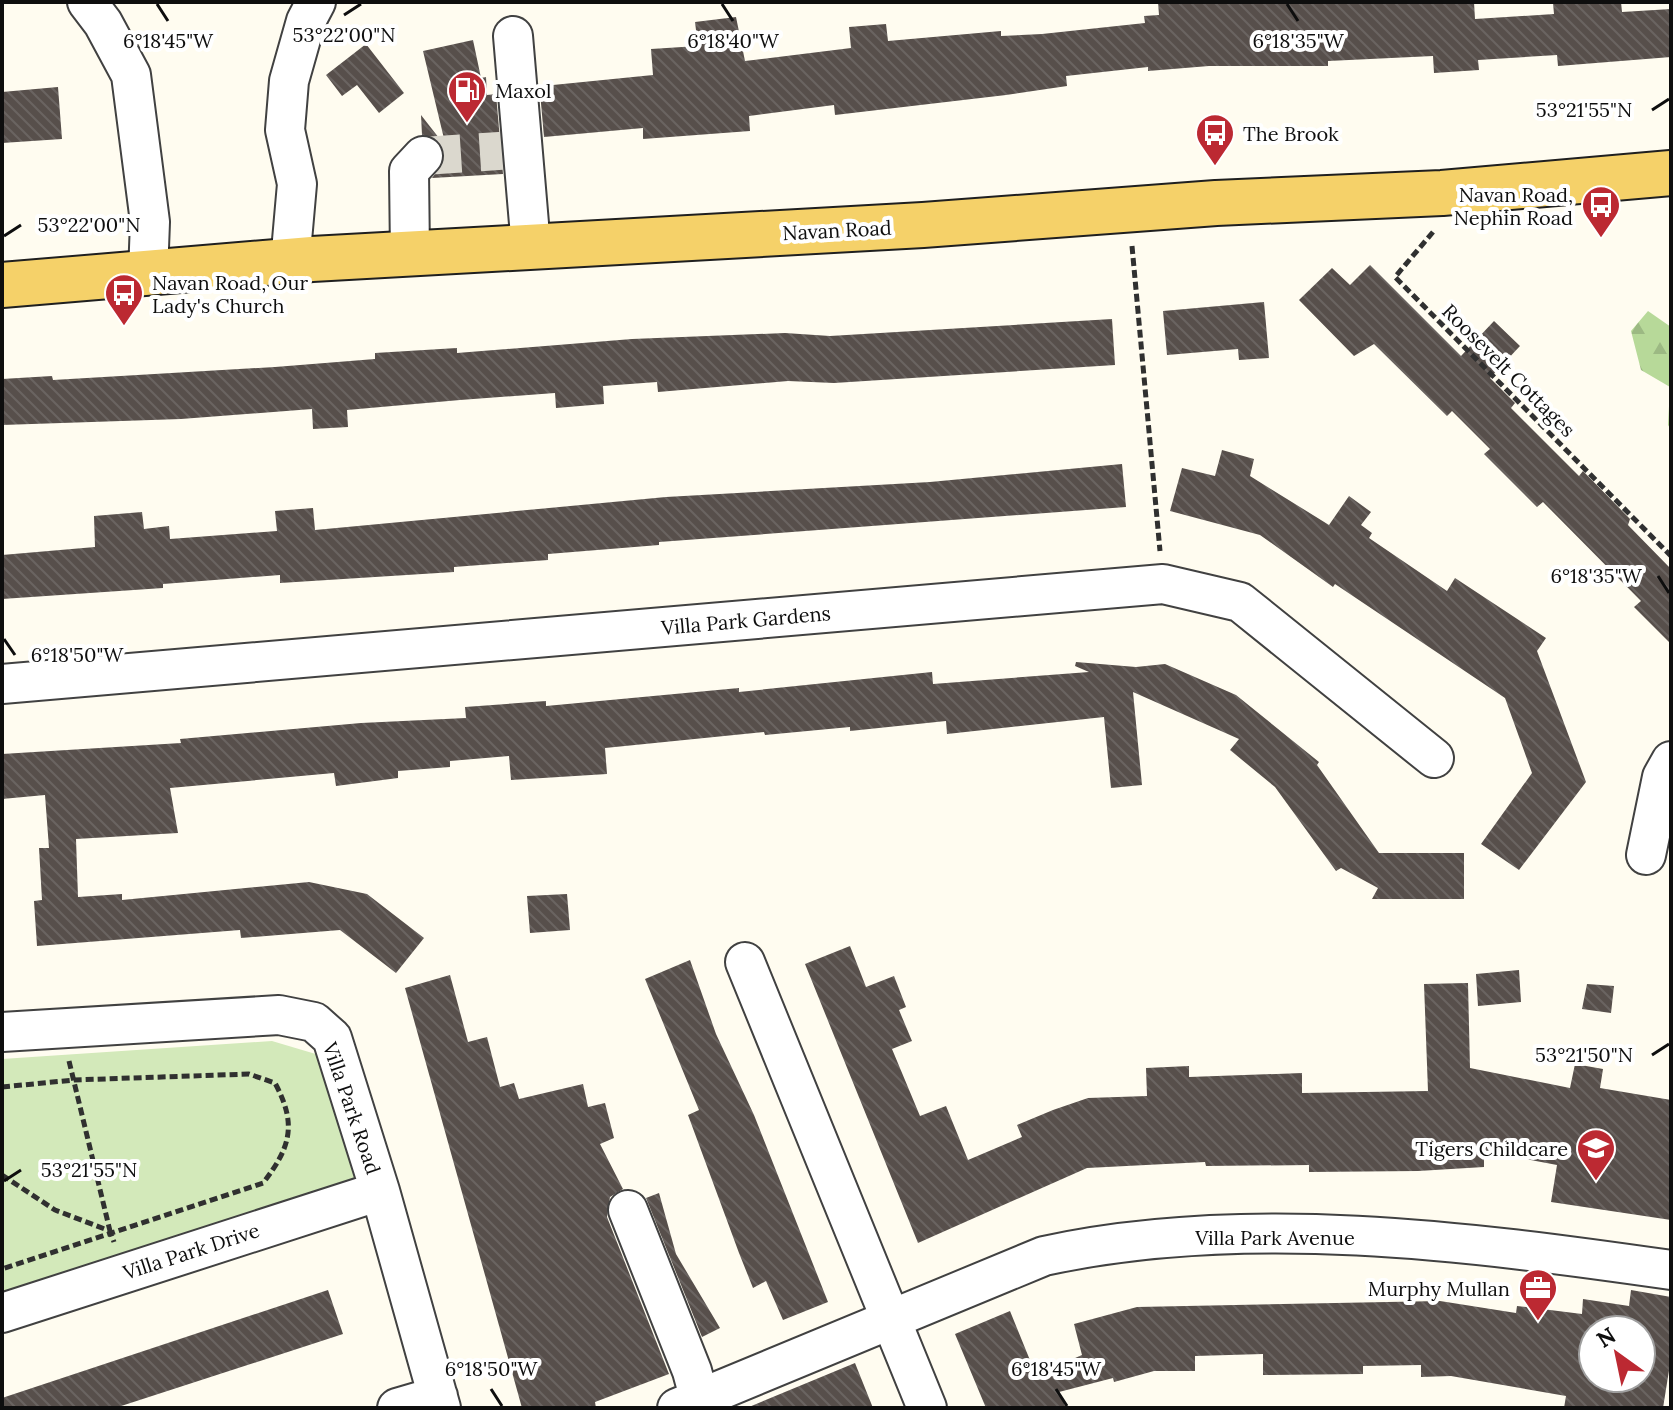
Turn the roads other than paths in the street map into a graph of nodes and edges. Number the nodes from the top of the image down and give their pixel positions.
1 (87, 2) edge
2 (316, 2) edge
3 (513, 36) dead end
4 (423, 156) dead end
5 (1671, 173) edge
6 (531, 247) junction
7 (410, 254) junction
8 (290, 263) junction
9 (148, 274) junction
10 (2, 285) edge
11 (2, 684) edge
12 (1434, 758) dead end
13 (1671, 761) edge
14 (1646, 855) dead end
15 (745, 962) dead end
16 (2, 1032) edge
17 (380, 1191) junction
18 (628, 1210) dead end
19 (1671, 1270) edge
20 (2, 1313) edge
21 (890, 1317) junction
22 (440, 1402) edge
23 (693, 1405) edge
24 (397, 1408) edge
25 (927, 1408) edge

1 - 9 street
2 - 8 street
3 - 6 street
4 - 7 street
5 - 6 main road, Navan Road
6 - 7 main road, Navan Road
7 - 8 main road, Navan Road
8 - 9 main road, Navan Road
9 - 10 main road, Navan Road
11 - 12 street, Villa Park Gardens
13 - 14 street
15 - 21 street
16 - 17 street, Villa Park Road
17 - 20 street, Villa Park Drive
17 - 22 street, Villa Park Road
18 - 23 street
19 - 21 street, Villa Park Avenue
21 - 23 street, Villa Park Avenue
21 - 25 street
22 - 24 street

